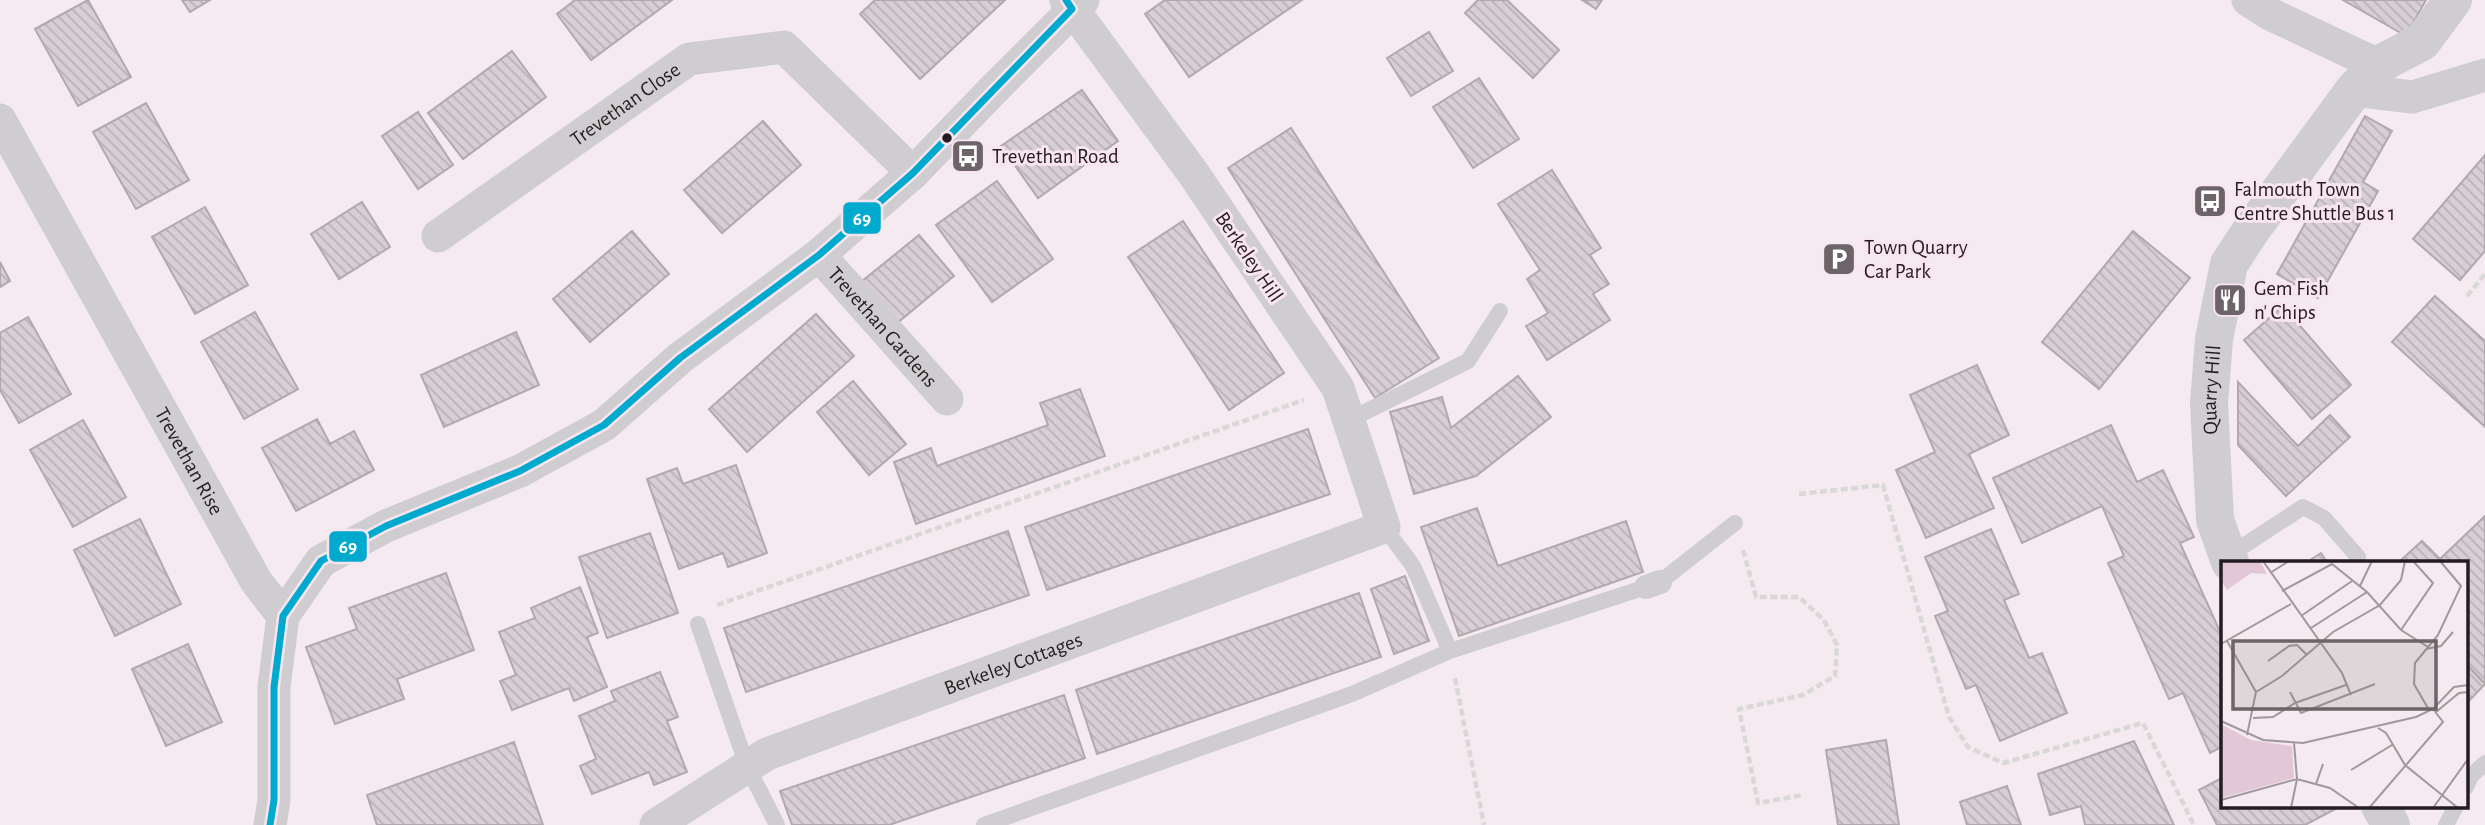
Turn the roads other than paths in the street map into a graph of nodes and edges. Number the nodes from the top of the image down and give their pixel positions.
1 (2248, 0) edge
2 (2453, 0) edge
3 (1074, 3) edge
4 (2485, 75) edge
5 (2366, 77) junction
6 (0, 120) edge
7 (913, 173) junction
8 (438, 236) dead end
9 (819, 255) junction
10 (1500, 311) dead end
11 (947, 399) dead end
12 (1349, 420) junction
13 (1735, 523) road end
14 (1384, 527) junction
15 (2358, 557) dead end
16 (2229, 559) edge
17 (283, 616) junction
18 (698, 624) road end
19 (1450, 651) junction
20 (2485, 763) edge
21 (747, 766) junction
22 (2468, 783) edge
23 (2381, 808) edge
24 (2455, 808) edge
25 (270, 825) edge
26 (656, 825) edge
27 (777, 825) edge
28 (984, 825) edge
29 (2391, 825) edge
30 (2446, 825) edge

1 - 5 street
2 - 5 street
3 - 7 street
3 - 12 street, Berkeley Hill
4 - 5 street
5 - 16 street, Quarry Hill
6 - 17 street, Trevethan Rise
7 - 8 street, Trevethan Close
7 - 9 street
9 - 11 street, Trevethan Gardens
9 - 17 street
10 - 12 lane
12 - 14 street, Berkeley Hill
13 - 19 lane
14 - 19 lane
14 - 21 street, Berkeley Cottages
15 - 16 lane
17 - 25 street
18 - 21 lane
19 - 28 lane
20 - 22 lane
21 - 26 street, Berkeley Cottages
21 - 27 lane
23 - 29 street
24 - 30 lane

